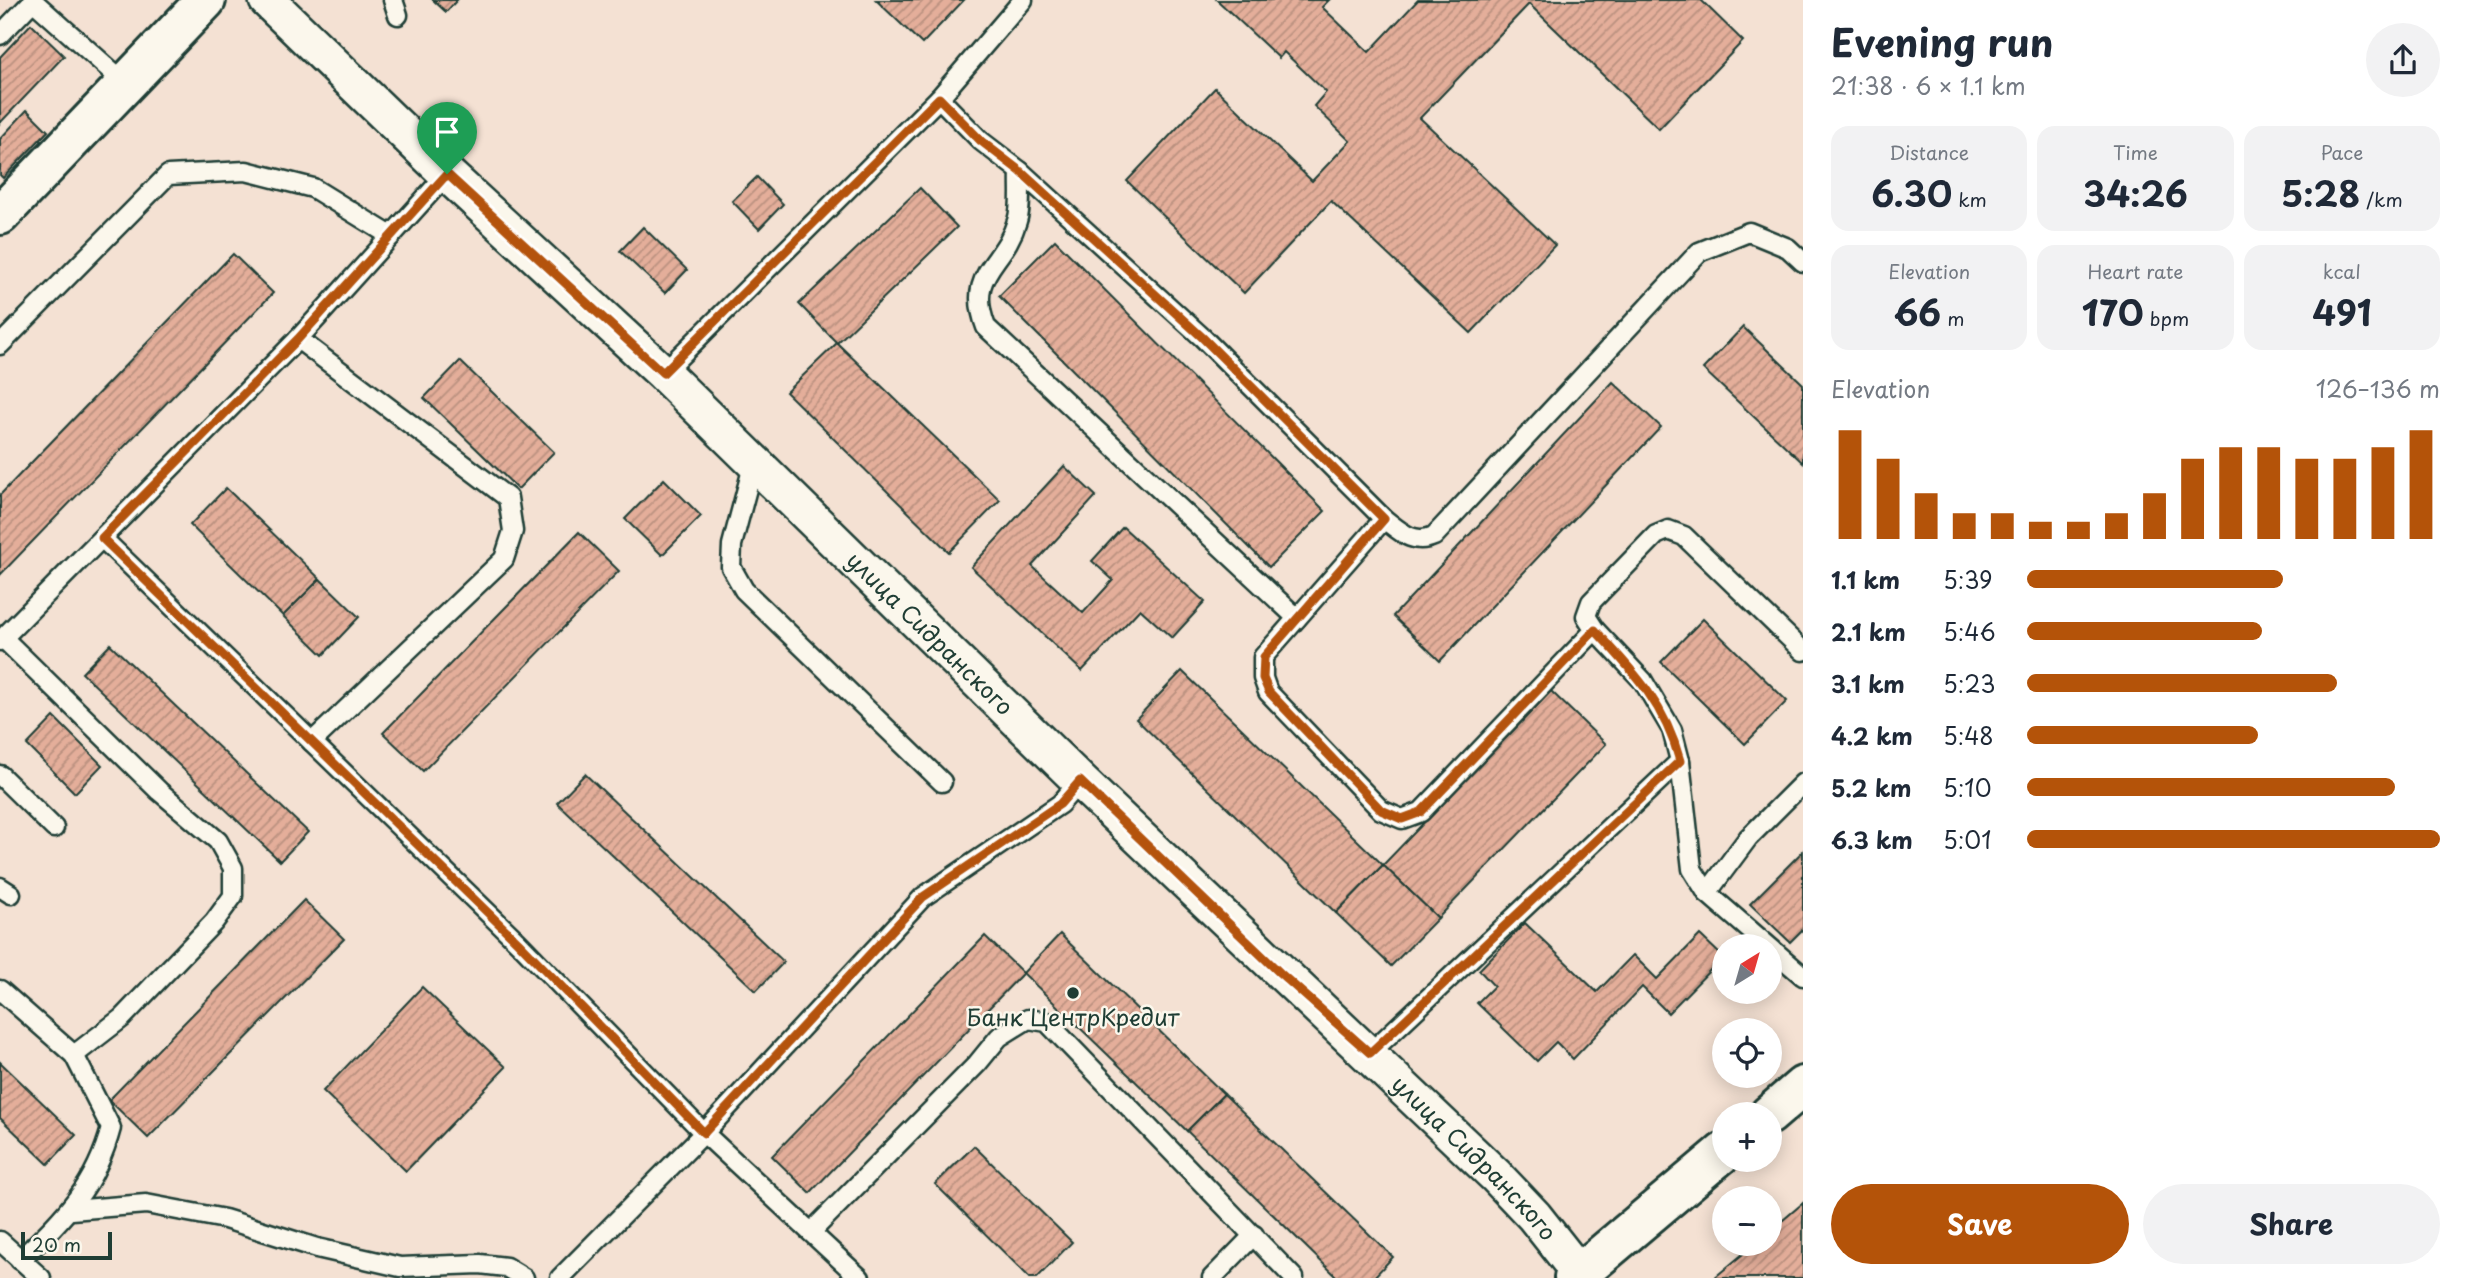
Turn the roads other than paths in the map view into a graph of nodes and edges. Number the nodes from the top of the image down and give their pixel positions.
1 (32, 0) edge
2 (205, 0) edge
3 (267, 0) edge
4 (1023, 0) edge
5 (0, 35) edge
6 (126, 84) junction
7 (939, 98) junction
8 (1020, 171) junction
9 (447, 174) junction
10 (0, 215) edge
11 (391, 236) junction
12 (1803, 262) edge
13 (298, 339) junction
14 (0, 345) edge
15 (663, 373) junction
16 (754, 462) junction
17 (1384, 519) junction
18 (102, 538) junction
19 (1297, 618) junction
20 (1595, 630) junction
21 (2, 639) edge
22 (1803, 651) edge
23 (312, 743) junction
24 (1680, 761) junction
25 (0, 775) edge
26 (1080, 781) junction
27 (942, 782) dead end
28 (1803, 783) edge
29 (54, 828) dead end
30 (1707, 893) junction
31 (1803, 976) edge
32 (0, 990) edge
33 (1370, 1053) junction
34 (74, 1055) junction
35 (1803, 1086) edge
36 (1782, 1104) edge
37 (704, 1133) junction
38 (1712, 1162) edge
39 (71, 1210) junction
40 (811, 1232) junction
41 (1254, 1235) junction
42 (0, 1241) edge
43 (20, 1260) junction
44 (1579, 1277) edge
45 (41, 1278) edge
46 (524, 1278) edge
47 (560, 1278) edge
48 (860, 1278) edge
49 (1212, 1278) edge
50 (1294, 1278) edge

1 - 5 lane
1 - 6 lane
2 - 6 street
3 - 9 street, улица Сидранского
4 - 7 lane
6 - 10 street
7 - 8 lane
7 - 15 lane
8 - 17 lane
8 - 19 lane
9 - 11 lane
9 - 15 street, улица Сидранского
11 - 13 lane
11 - 14 lane
12 - 17 lane
13 - 18 lane
13 - 23 lane
15 - 16 street, улица Сидранского
16 - 26 street, улица Сидранского
16 - 27 lane
17 - 19 lane
18 - 21 lane
18 - 23 lane
19 - 20 lane
20 - 22 lane
20 - 24 lane
21 - 34 lane
23 - 37 lane
24 - 30 lane
24 - 33 lane
25 - 29 lane
26 - 33 street, улица Сидранского
26 - 37 lane
28 - 30 lane
30 - 31 lane
32 - 34 lane
33 - 44 street, улица Сидранского
34 - 39 lane
35 - 36 street
37 - 40 lane
37 - 47 lane
38 - 44 street
39 - 43 lane
39 - 46 lane
40 - 41 lane
40 - 48 lane
41 - 49 lane
41 - 50 lane
42 - 43 lane
43 - 45 lane

